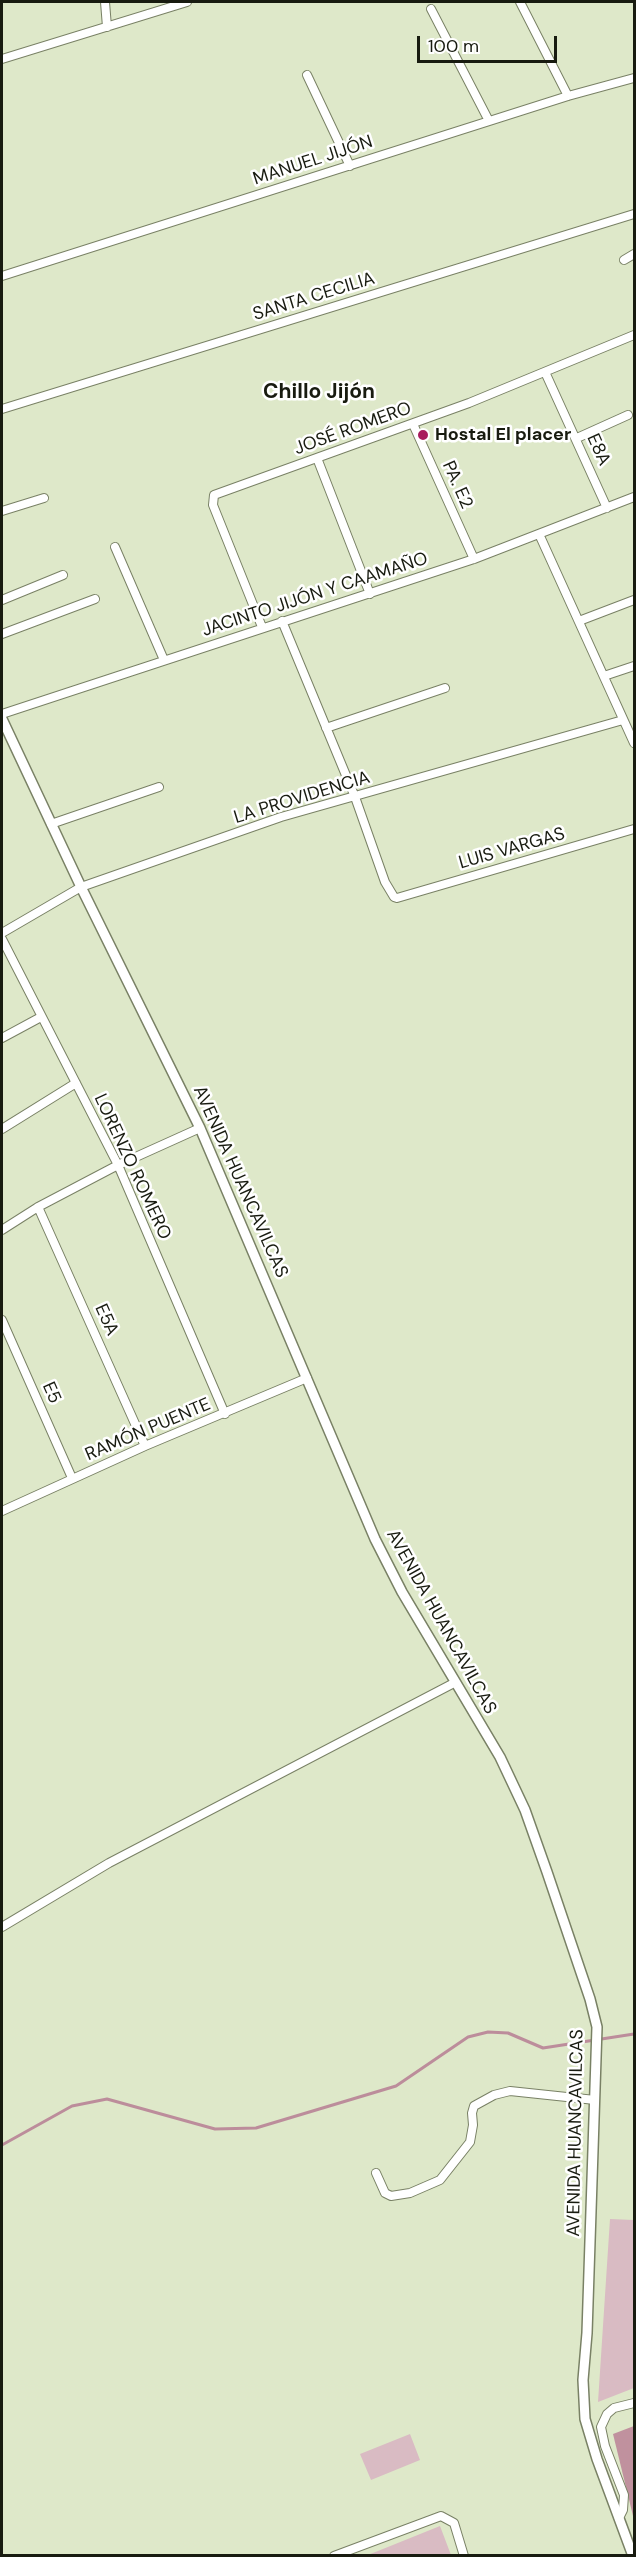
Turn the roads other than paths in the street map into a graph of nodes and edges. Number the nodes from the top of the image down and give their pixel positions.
1 (105, 2) edge
2 (187, 2) edge
3 (520, 2) edge
4 (431, 9) dead end
5 (107, 27) junction
6 (2, 59) edge
7 (307, 75) dead end
8 (634, 78) edge
9 (568, 96) junction
10 (489, 121) junction
11 (350, 165) junction
12 (634, 214) edge
13 (634, 255) edge
14 (624, 260) dead end
15 (2, 276) edge
16 (634, 335) edge
17 (545, 372) junction
18 (2, 409) edge
19 (628, 415) dead end
20 (413, 424) junction
21 (577, 438) junction
22 (317, 458) junction
23 (634, 497) edge
24 (44, 498) dead end
25 (607, 508) junction
26 (2, 511) edge
27 (539, 534) junction
28 (116, 547) dead end
29 (474, 559) junction
30 (63, 575) dead end
31 (370, 594) junction
32 (95, 599) dead end
33 (2, 600) edge
34 (634, 600) edge
35 (282, 621) junction
36 (579, 621) junction
37 (262, 627) junction
38 (2, 634) edge
39 (164, 660) junction
40 (634, 666) edge
41 (604, 676) junction
42 (445, 688) dead end
43 (2, 714) edge
44 (2, 719) edge
45 (623, 720) junction
46 (326, 728) junction
47 (634, 743) edge
48 (159, 787) dead end
49 (356, 797) junction
50 (51, 824) junction
51 (634, 829) edge
52 (81, 887) junction
53 (2, 933) edge
54 (2, 939) edge
55 (41, 1017) junction
56 (2, 1038) edge
57 (76, 1083) junction
58 (200, 1128) junction
59 (2, 1129) edge
60 (118, 1165) junction
61 (38, 1207) junction
62 (2, 1230) edge
63 (2, 1320) edge
64 (3, 1331) edge
65 (307, 1378) junction
66 (225, 1414) junction
67 (145, 1446) junction
68 (72, 1478) junction
69 (2, 1511) edge
70 (454, 1683) junction
71 (2, 1927) edge
72 (595, 2100) junction
73 (376, 2173) dead end
74 (634, 2403) edge
75 (619, 2518) junction
76 (334, 2556) edge
77 (464, 2556) edge
78 (633, 2556) edge

1 - 5 street
2 - 5 street
3 - 9 street
4 - 10 street
5 - 6 street
7 - 11 street
8 - 9 street, MANUEL JIJÓN
9 - 10 street, MANUEL JIJÓN
10 - 11 street, MANUEL JIJÓN
11 - 15 street, MANUEL JIJÓN
12 - 18 street, SANTA CECILIA
13 - 14 street
16 - 17 street, JOSÉ ROMERO
17 - 20 street, JOSÉ ROMERO
17 - 21 street, E8A
19 - 21 street
20 - 22 street, JOSÉ ROMERO
20 - 29 street, PA. E2
21 - 25 street, E8A
22 - 31 street
22 - 37 street, JOSÉ ROMERO
23 - 25 street, JACINTO JIJÓN Y CAAMAÑO
24 - 26 street
25 - 27 street, JACINTO JIJÓN Y CAAMAÑO
27 - 29 street, JACINTO JIJÓN Y CAAMAÑO
27 - 36 street
28 - 39 street
29 - 31 street, JACINTO JIJÓN Y CAAMAÑO
30 - 33 street
31 - 35 street, JACINTO JIJÓN Y CAAMAÑO
32 - 38 street
34 - 36 street
35 - 37 street, JACINTO JIJÓN Y CAAMAÑO
35 - 46 street
36 - 41 street
37 - 39 street, JACINTO JIJÓN Y CAAMAÑO
39 - 43 street, JACINTO JIJÓN Y CAAMAÑO
40 - 41 street
41 - 45 street
42 - 46 street
44 - 50 street, AVENIDA HUANCAVILCAS
45 - 47 street
45 - 49 street, LA PROVIDENCIA
46 - 49 street
48 - 50 street
49 - 51 street, LUIS VARGAS
49 - 52 street, LA PROVIDENCIA
50 - 52 street, AVENIDA HUANCAVILCAS
52 - 53 street, LA PROVIDENCIA
52 - 58 street, AVENIDA HUANCAVILCAS
54 - 55 street, LORENZO ROMERO
55 - 56 street
55 - 57 street, LORENZO ROMERO
57 - 59 street
57 - 60 street, LORENZO ROMERO
58 - 60 street
58 - 65 street, AVENIDA HUANCAVILCAS
60 - 61 street
60 - 66 street, LORENZO ROMERO
61 - 62 street
61 - 67 street, E5A
63 - 64 street, E5
64 - 68 street, E5
65 - 66 street, RAMÓN PUENTE
65 - 70 street, AVENIDA HUANCAVILCAS
66 - 67 street, RAMÓN PUENTE
67 - 68 street, RAMÓN PUENTE
68 - 69 street, RAMÓN PUENTE
70 - 71 street
70 - 72 street, AVENIDA HUANCAVILCAS
72 - 73 street
72 - 75 street, AVENIDA HUANCAVILCAS
74 - 75 street
75 - 78 street, AVENIDA HUANCAVILCAS
76 - 77 street

